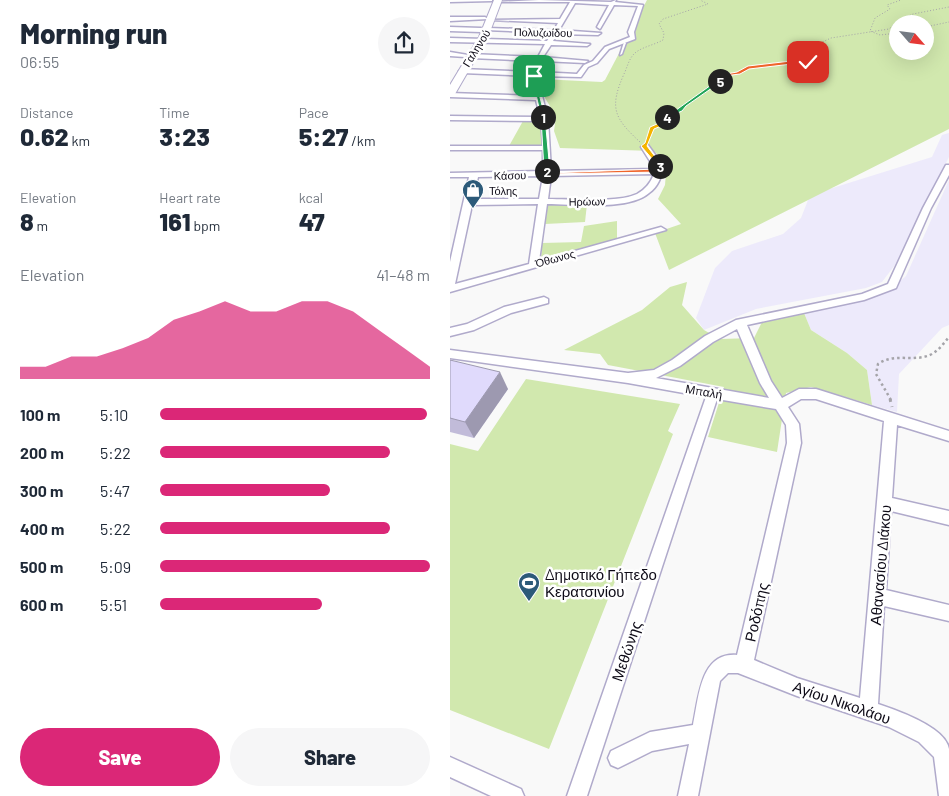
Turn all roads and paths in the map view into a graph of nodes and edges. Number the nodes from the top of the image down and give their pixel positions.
1 (700, 0) edge
2 (901, 0) edge
3 (450, 1) edge
4 (494, 1) edge
5 (526, 1) edge
6 (546, 1) edge
7 (573, 1) edge
8 (613, 2) edge
9 (949, 7) edge
10 (450, 19) edge
11 (489, 20) junction
12 (526, 20) junction
13 (562, 21) junction
14 (949, 22) edge
15 (934, 25) edge
16 (450, 29) edge
17 (484, 30) junction
18 (870, 31) junction
19 (556, 32) junction
20 (889, 34) edge
21 (450, 40) edge
22 (478, 41) junction
23 (549, 42) junction
24 (625, 43) junction
25 (587, 44) dead end
26 (450, 54) edge
27 (621, 54) dead end
28 (468, 56) junction
29 (540, 58) junction
30 (585, 61) dead end
31 (808, 61) junction
32 (828, 68) dead end
33 (462, 71) junction
34 (534, 76) junction
35 (450, 81) edge
36 (450, 95) edge
37 (540, 98) junction
38 (450, 118) edge
39 (544, 119) junction
40 (644, 146) junction
41 (450, 148) edge
42 (547, 148) junction
43 (949, 167) edge
44 (659, 171) junction
45 (547, 174) junction
46 (474, 175) junction
47 (450, 176) edge
48 (469, 202) junction
49 (542, 202) junction
50 (661, 230) dead end
51 (534, 264) junction
52 (450, 284) edge
53 (450, 289) edge
54 (544, 301) dead end
55 (740, 323) junction
56 (450, 332) edge
57 (949, 337) edge
58 (450, 354) edge
59 (628, 378) junction
60 (713, 393) junction
61 (780, 405) junction
62 (891, 419) junction
63 (949, 436) edge
64 (885, 504) junction
65 (949, 518) edge
66 (876, 596) junction
67 (949, 613) edge
68 (744, 665) junction
69 (868, 710) junction
70 (700, 733) junction
71 (618, 758) dead end
72 (450, 767) edge
73 (514, 796) edge
74 (577, 796) edge
75 (688, 796) edge
76 (949, 796) edge

1 - 40 path
2 - 18 path
3 - 4 street
4 - 5 street
4 - 11 street, Γαληνού
5 - 6 street
6 - 7 street
6 - 12 street
7 - 8 street
7 - 13 street
8 - 19 street, Πολυζωίδου
8 - 24 street
9 - 18 path
10 - 11 street
11 - 12 street
11 - 17 street, Γαληνού
12 - 13 street
13 - 19 street
14 - 15 path
16 - 17 street, Πολυζωίδου
17 - 19 street, Πολυζωίδου
17 - 22 street, Γαληνού
18 - 20 path
18 - 31 path
19 - 23 street
21 - 22 street
22 - 23 street
22 - 28 street, Γαληνού
23 - 25 street
23 - 29 street
24 - 27 lane
24 - 34 street
26 - 28 street
28 - 29 street
28 - 33 street, Γαληνού
28 - 35 street, Γαληνού
29 - 30 street
29 - 34 street
31 - 32 path
31 - 40 path
33 - 34 street
33 - 36 street, Γαληνού
34 - 37 street
36 - 37 street
37 - 39 street
38 - 39 street
39 - 42 street
40 - 44 street
41 - 42 street
42 - 45 street
43 - 55 street
44 - 45 street, Κάσου
44 - 49 street, Ηρώων
45 - 46 street, Κάσου
45 - 49 street
46 - 47 street, Κάσου
46 - 48 street
48 - 49 street, Ηρώων
48 - 52 street
49 - 51 street
50 - 51 street, Όθωνος
51 - 53 street, Όθωνος
54 - 56 street
55 - 59 street
55 - 61 street, Ροδόπης
57 - 62 path
58 - 59 street, Μπαλή
59 - 60 street, Μπαλή
60 - 61 street, Μπαλή
60 - 74 street, Μεθώνης
61 - 62 street
61 - 68 street, Ροδόπης
62 - 63 street
62 - 64 street, Αθανασίου Διάκου
64 - 65 street
64 - 66 street, Αθανασίου Διάκου
66 - 67 street
66 - 69 street, Αθανασίου Διάκου
68 - 69 street, Αγίου Νικολάου
68 - 70 street
69 - 76 street, Αγίου Νικολάου
70 - 71 street
70 - 75 street
72 - 73 street

